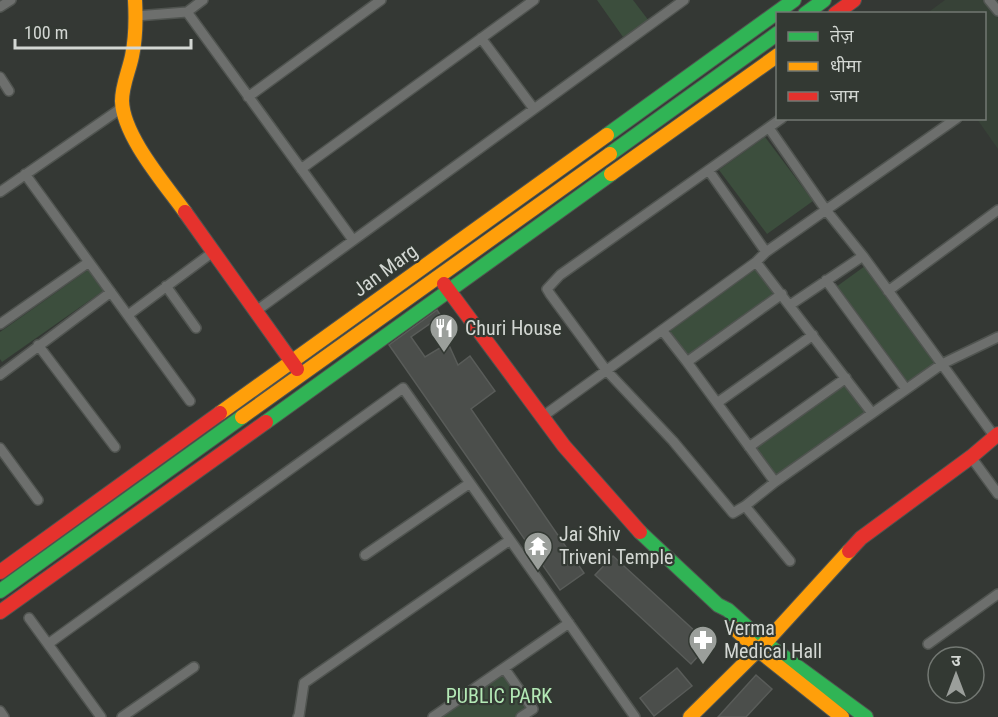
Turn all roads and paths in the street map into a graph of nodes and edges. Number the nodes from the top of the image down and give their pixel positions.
1 (11, 0) edge
2 (135, 0) edge
3 (203, 0) edge
4 (381, 0) edge
5 (534, 0) edge
6 (684, 0) edge
7 (794, 0) edge
8 (824, 0) edge
9 (854, 0) edge
10 (0, 8) edge
11 (187, 12) junction
12 (777, 12) edge
13 (808, 12) edge
14 (838, 12) edge
15 (776, 13) edge
16 (136, 16) junction
17 (776, 34) edge
18 (481, 38) junction
19 (776, 56) edge
20 (0, 77) edge
21 (9, 91) dead end
22 (248, 97) junction
23 (123, 107) junction
24 (534, 109) junction
25 (779, 120) edge
26 (954, 120) edge
27 (769, 128) junction
28 (301, 169) junction
29 (709, 171) junction
30 (25, 174) junction
31 (0, 192) edge
32 (826, 210) junction
33 (998, 210) edge
34 (353, 240) junction
35 (213, 252) junction
36 (766, 252) junction
37 (862, 256) junction
38 (89, 262) junction
39 (756, 262) junction
40 (428, 263) junction
41 (439, 277) junction
42 (826, 280) junction
43 (166, 286) junction
44 (449, 291) junction
45 (888, 291) junction
46 (111, 292) junction
47 (782, 294) junction
48 (790, 305) junction
49 (256, 311) junction
50 (128, 315) junction
51 (0, 324) edge
52 (196, 328) dead end
53 (662, 330) junction
54 (813, 335) junction
55 (998, 337) edge
56 (38, 345) junction
57 (292, 362) junction
58 (687, 362) junction
59 (942, 364) junction
60 (606, 370) junction
61 (0, 374) edge
62 (302, 375) junction
63 (846, 378) junction
64 (906, 389) junction
65 (190, 401) dead end
66 (717, 403) junction
67 (872, 413) junction
68 (542, 417) junction
69 (997, 435) edge
70 (115, 447) dead end
71 (749, 447) junction
72 (0, 448) edge
73 (971, 457) junction
74 (775, 482) junction
75 (470, 483) junction
76 (998, 494) edge
77 (38, 500) dead end
78 (745, 506) junction
79 (510, 540) junction
80 (365, 555) dead end
81 (790, 561) dead end
82 (0, 572) edge
83 (0, 591) edge
84 (998, 594) edge
85 (0, 612) edge
86 (29, 618) dead end
87 (570, 623) junction
88 (48, 644) junction
89 (928, 644) dead end
90 (761, 646) junction
91 (194, 667) dead end
92 (504, 668) junction
93 (0, 711) edge
94 (4, 717) edge
95 (100, 717) edge
96 (122, 717) edge
97 (298, 717) edge
98 (433, 717) edge
99 (521, 717) edge
100 (635, 717) edge
101 (690, 717) edge
102 (842, 717) edge
103 (866, 717) edge

1 - 10 street
2 - 16 street
3 - 11 street
4 - 22 street
5 - 18 street
6 - 24 street
7 - 12 street, Jan Marg
8 - 13 street
9 - 14 street
11 - 16 street
11 - 22 street
15 - 40 street, Jan Marg
16 - 23 street
17 - 41 street, Jan Marg
18 - 24 street
18 - 28 street
19 - 44 street
20 - 21 street
22 - 28 street
23 - 30 street
23 - 35 street
24 - 34 street
25 - 27 street
26 - 32 street
27 - 29 street
27 - 32 street
28 - 34 street
29 - 36 street
29 - 60 street
30 - 31 street
30 - 38 street
32 - 36 street
32 - 37 street
33 - 45 street
34 - 49 street
35 - 43 street
35 - 49 street
36 - 39 street
37 - 42 street
37 - 45 street
38 - 46 street
38 - 51 street
39 - 47 street
39 - 53 street
40 - 41 street
40 - 57 street, Jan Marg
41 - 44 street
41 - 62 street, Jan Marg
42 - 48 street
42 - 64 street
43 - 50 street
43 - 52 street
44 - 68 street
44 - 85 street
45 - 59 street
46 - 50 street
46 - 56 street
47 - 48 street
47 - 58 street
48 - 54 street
49 - 57 street
50 - 65 street
53 - 58 street
53 - 60 street
54 - 63 street
54 - 66 street
55 - 59 street
56 - 61 street
56 - 70 street
57 - 62 street
57 - 82 street, Jan Marg
58 - 66 street
59 - 64 street
59 - 69 street
60 - 68 street
60 - 78 street
62 - 83 street, Jan Marg
63 - 67 street
63 - 71 street
64 - 67 street
66 - 71 street
67 - 74 street
68 - 90 street
69 - 73 street
71 - 74 street
72 - 77 street
73 - 76 street
73 - 90 street
74 - 78 street
75 - 79 street
75 - 80 street
75 - 88 street
78 - 81 street
79 - 87 street
79 - 97 street
84 - 89 street
86 - 88 street
87 - 92 street
87 - 100 street
88 - 95 street
90 - 101 street
90 - 102 street
90 - 103 street
91 - 96 street
92 - 98 street
92 - 99 street
93 - 94 street

